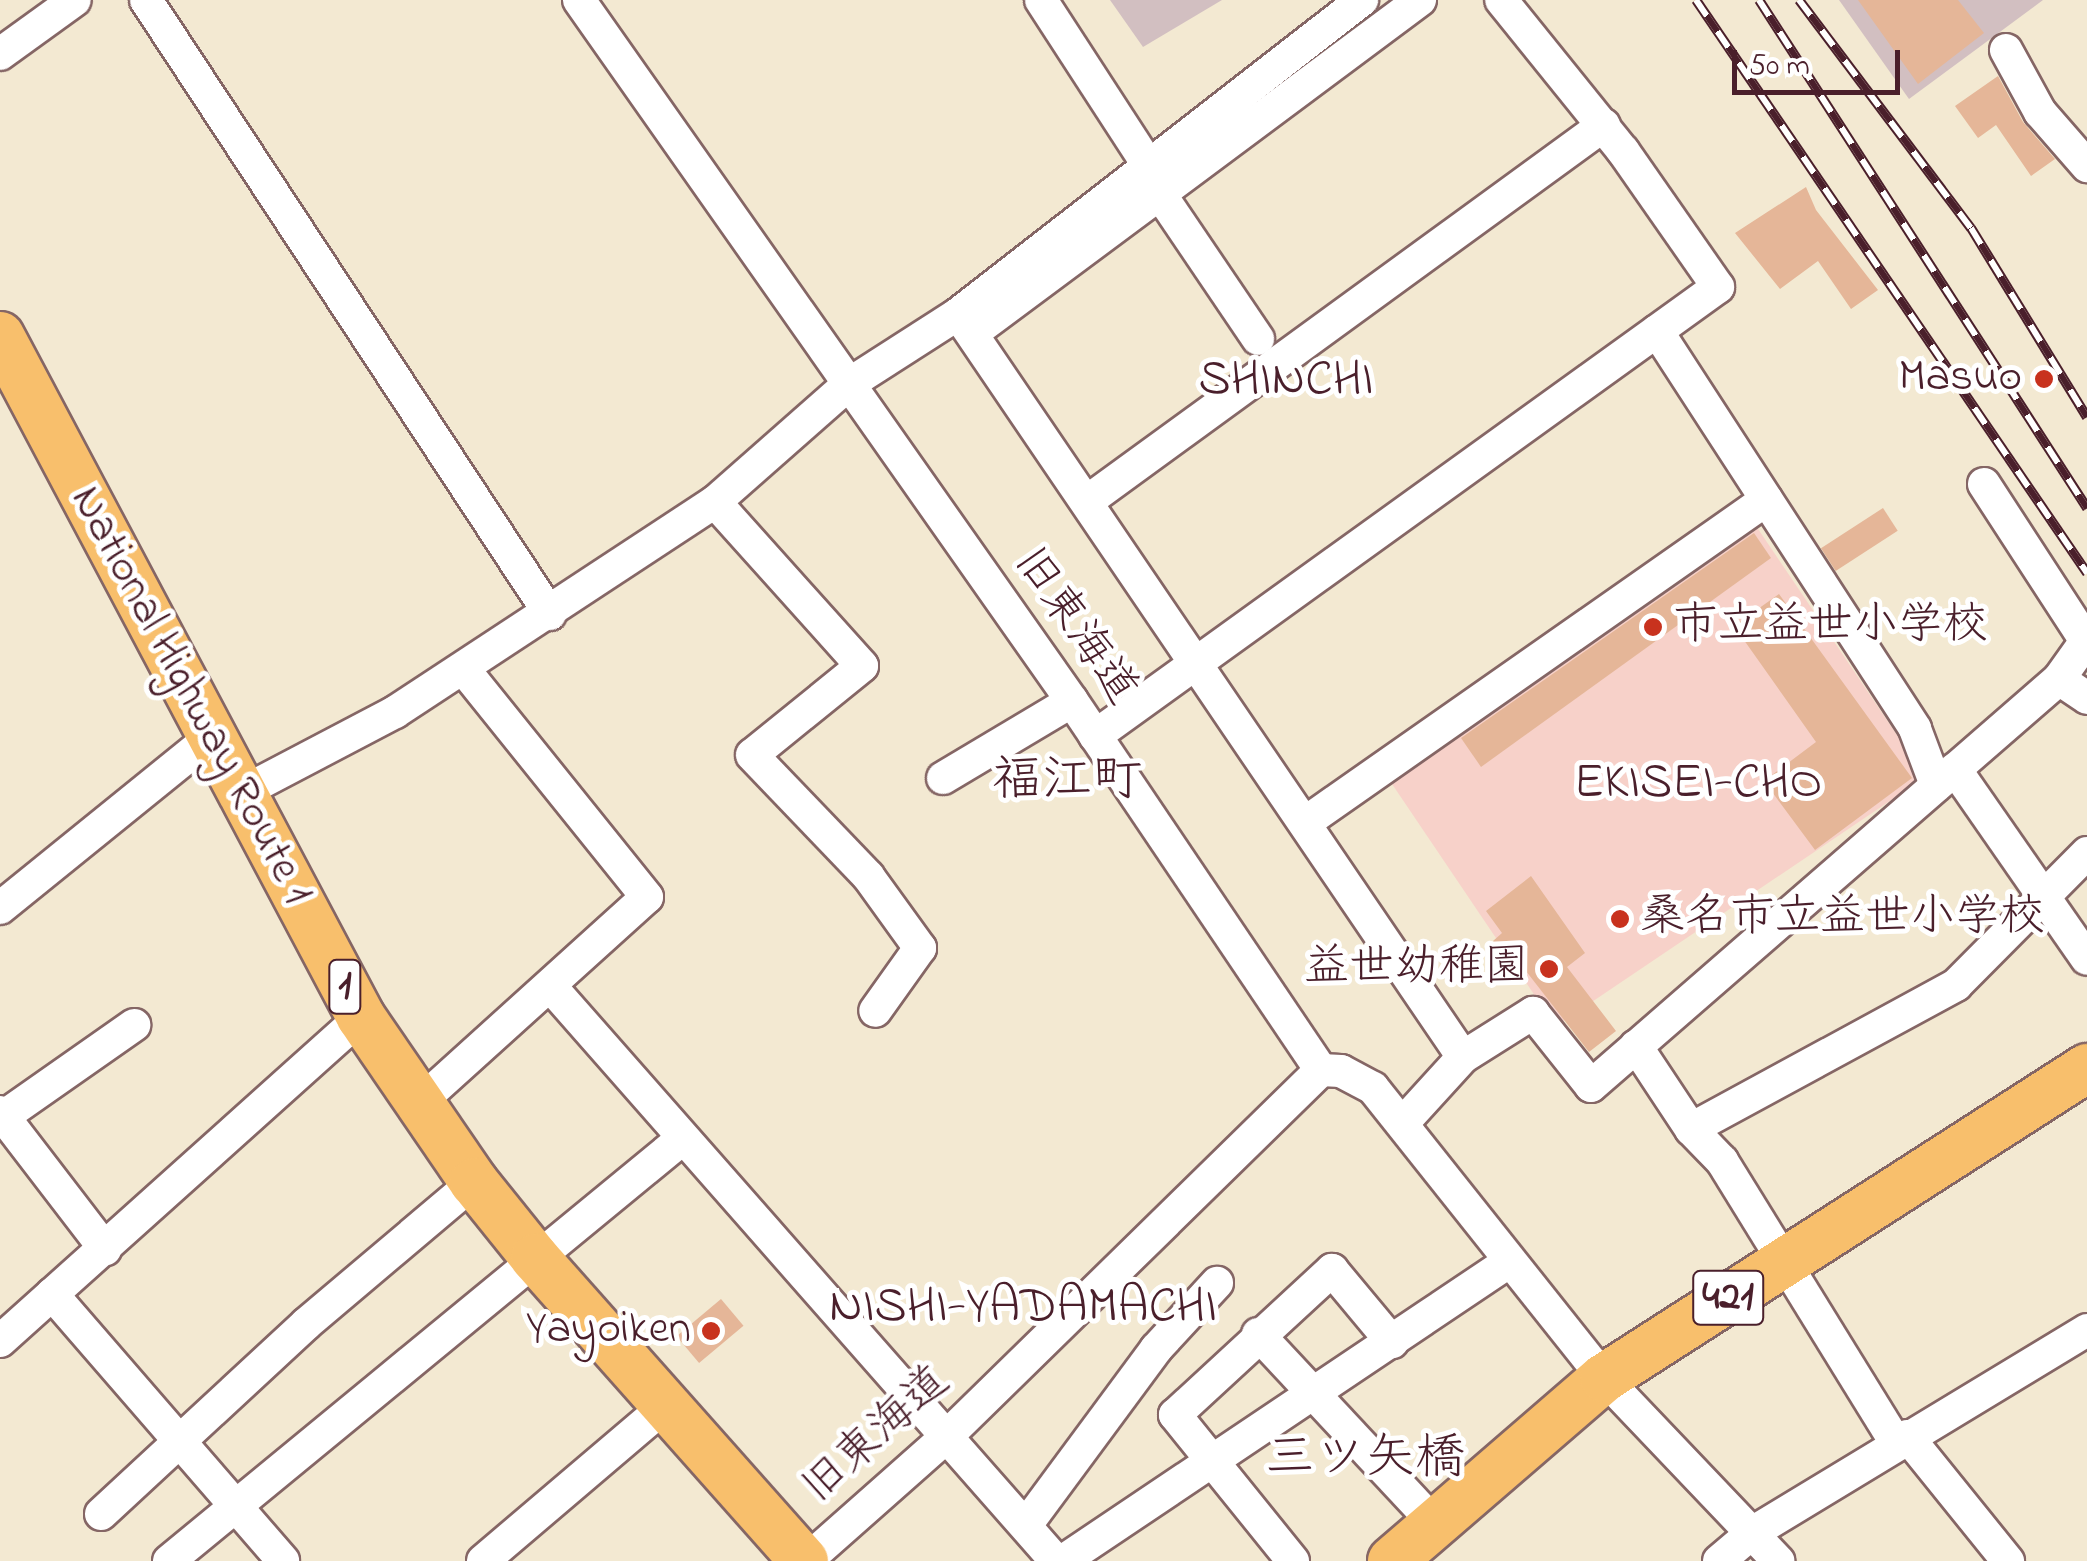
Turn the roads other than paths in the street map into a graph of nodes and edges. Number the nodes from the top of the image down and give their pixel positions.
1 (75, 0) edge
2 (146, 0) edge
3 (578, 0) edge
4 (1041, 0) edge
5 (1362, 0) edge
6 (1420, 0) edge
7 (1501, 0) edge
8 (2006, 50) dead end
9 (0, 54) edge
10 (1604, 125) junction
11 (2087, 166) edge
12 (1158, 184) junction
13 (966, 323) junction
14 (1657, 331) junction
15 (0, 336) edge
16 (1258, 339) dead end
17 (849, 384) junction
18 (1984, 484) dead end
19 (1089, 500) junction
20 (1766, 500) junction
21 (715, 502) junction
22 (550, 614) junction
23 (1199, 660) junction
24 (464, 669) junction
25 (2059, 679) junction
26 (2087, 698) edge
27 (1072, 702) junction
28 (211, 736) junction
29 (1094, 736) junction
30 (1946, 777) junction
31 (943, 778) dead end
32 (240, 793) junction
33 (1306, 822) junction
34 (2087, 852) edge
35 (2042, 900) junction
36 (0, 908) edge
37 (2087, 959) edge
38 (552, 988) junction
39 (876, 1010) dead end
40 (361, 1017) junction
41 (134, 1024) dead end
42 (1636, 1046) junction
43 (1463, 1057) junction
44 (2087, 1068) edge
45 (1321, 1070) junction
46 (419, 1103) junction
47 (1, 1116) edge
48 (1403, 1123) junction
49 (1691, 1129) junction
50 (682, 1139) junction
51 (474, 1182) junction
52 (105, 1249) junction
53 (535, 1258) junction
54 (1510, 1261) junction
55 (1782, 1264) junction
56 (1216, 1282) dead end
57 (52, 1294) junction
58 (1258, 1334) junction
59 (2083, 1339) edge
60 (0, 1341) edge
61 (1392, 1342) junction
62 (1135, 1378) junction
63 (1604, 1378) junction
64 (1314, 1394) junction
65 (665, 1406) junction
66 (1175, 1415) junction
67 (946, 1437) junction
68 (1902, 1440) junction
69 (179, 1441) junction
70 (1214, 1460) junction
71 (235, 1506) junction
72 (100, 1514) dead end
73 (1026, 1525) junction
74 (1752, 1533) junction
75 (1419, 1547) edge
76 (169, 1561) edge
77 (284, 1561) edge
78 (484, 1561) edge
79 (805, 1561) edge
80 (1060, 1561) edge
81 (1293, 1561) edge
82 (1719, 1561) edge
83 (1778, 1561) edge
84 (2008, 1561) edge

1 - 9 street
2 - 22 street
3 - 17 street, 旧東海道
4 - 12 street
5 - 12 street
6 - 12 street
7 - 10 street
8 - 11 street
10 - 14 street
10 - 19 street
12 - 13 street
12 - 16 street
13 - 17 street
13 - 19 street
14 - 20 street
14 - 23 street
15 - 28 highway, National Highway Route 1 / 1
17 - 21 street
17 - 27 street, 旧東海道
18 - 25 street
19 - 23 street
20 - 30 street
20 - 33 street
21 - 22 street
21 - 39 street
22 - 24 street
23 - 29 street
23 - 33 street
24 - 32 street
24 - 38 street
25 - 26 street
25 - 30 street
27 - 29 street, 旧東海道
27 - 31 street
28 - 32 highway, National Highway Route 1 / 1
28 - 36 street
29 - 45 street, 旧東海道
30 - 35 street
30 - 42 street
32 - 40 highway, National Highway Route 1 / 1
33 - 43 street
34 - 35 street
35 - 37 street
35 - 49 street
38 - 46 street
38 - 50 street
40 - 46 highway, National Highway Route 1 / 1
40 - 52 street
41 - 47 street
42 - 43 street
42 - 49 street
43 - 48 street
44 - 55 highway, 421
45 - 48 street
45 - 67 street, 旧東海道
46 - 51 highway, National Highway Route 1 / 1
47 - 52 street
48 - 54 street
49 - 55 street
50 - 53 street
50 - 67 street
51 - 53 highway, National Highway Route 1 / 1
51 - 69 street
52 - 57 street
53 - 65 highway, National Highway Route 1 / 1
53 - 71 street
54 - 61 street
54 - 63 street
55 - 63 highway, 421
55 - 68 street
56 - 62 street
57 - 60 street
57 - 69 street
58 - 61 street
58 - 64 street
58 - 66 street
59 - 68 street
61 - 64 street
62 - 66 street
62 - 73 street
63 - 74 street
63 - 75 highway, 421
64 - 70 street
64 - 75 street
65 - 78 street
65 - 79 highway, National Highway Route 1 / 1
66 - 70 street
67 - 73 street
67 - 79 street, 旧東海道
68 - 74 street
68 - 84 street
69 - 71 street
69 - 72 street
70 - 80 street
70 - 81 street
71 - 76 street
71 - 77 street
73 - 80 street
74 - 82 street
74 - 83 street

